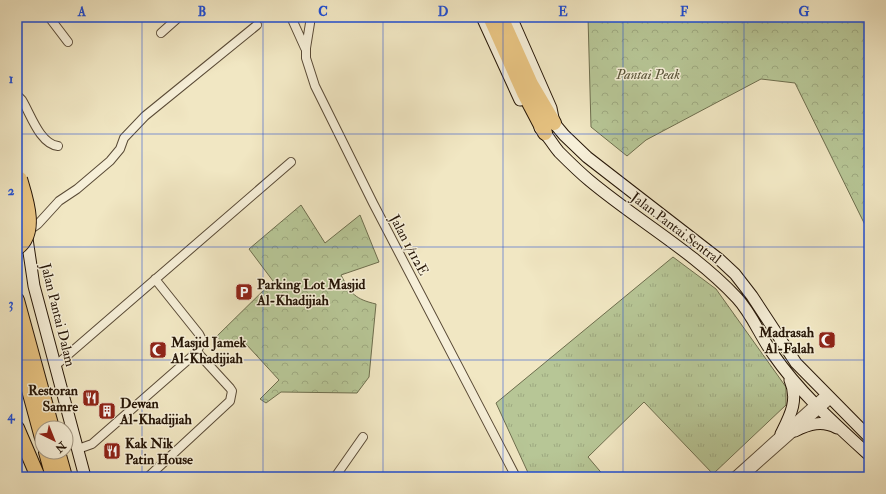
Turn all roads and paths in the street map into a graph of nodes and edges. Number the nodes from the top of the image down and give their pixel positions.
1 (20, 17) edge
2 (49, 17) edge
3 (179, 17) edge
4 (291, 17) edge
5 (311, 17) edge
6 (482, 17) edge
7 (490, 17) edge
8 (501, 17) edge
9 (510, 17) edge
10 (17, 20) edge
11 (257, 25) dead end
12 (161, 33) dead end
13 (68, 42) dead end
14 (306, 48) junction
15 (17, 95) edge
16 (550, 128) junction
17 (58, 146) dead end
18 (291, 162) dead end
19 (17, 171) edge
20 (17, 205) edge
21 (650, 206) junction
22 (639, 220) junction
23 (26, 232) junction
24 (17, 248) edge
25 (736, 274) junction
26 (155, 279) junction
27 (724, 284) junction
28 (17, 300) edge
29 (17, 346) edge
30 (197, 352) junction
31 (55, 366) junction
32 (788, 374) junction
33 (828, 397) junction
34 (817, 407) junction
35 (37, 420) edge
36 (50, 420) edge
37 (795, 430) junction
38 (844, 432) junction
39 (18, 433) edge
40 (781, 434) junction
41 (363, 437) dead end
42 (869, 438) edge
43 (78, 449) junction
44 (869, 455) edge
45 (48, 460) edge
46 (60, 460) edge
47 (38, 477) edge
48 (53, 477) edge
49 (65, 477) edge
50 (85, 477) edge
51 (148, 477) edge
52 (336, 477) edge
53 (516, 477) edge
54 (734, 477) edge
55 (743, 477) edge

1 - 10 street
2 - 13 street
3 - 12 street
4 - 14 street
5 - 14 street, Jalan 1/112E
6 - 16 main road, Jalan Pantai Sentral
7 - 16 highway
8 - 16 highway
9 - 16 main road, Jalan Pantai Sentral
11 - 23 street
14 - 53 street, Jalan 1/112E
15 - 17 street
16 - 21 main road, Jalan Pantai Sentral
16 - 22 main road, Jalan Pantai Sentral
18 - 26 street
19 - 24 highway, bridge
20 - 23 main road, Jalan Pantai Dalam
21 - 22 main road
21 - 25 main road, Jalan Pantai Sentral
22 - 27 main road, Jalan Pantai Sentral
23 - 31 main road, Jalan Pantai Dalam
25 - 27 main road
25 - 33 main road, Jalan Pantai Sentral
26 - 30 street
26 - 31 street
27 - 32 main road, Jalan Pantai Sentral
28 - 36 highway
29 - 35 highway
30 - 43 street
30 - 51 street
31 - 43 main road, Jalan Pantai Dalam
32 - 34 main road, Jalan Pantai Sentral
32 - 40 main road
33 - 34 street
33 - 42 main road, Jalan Pantai Sentral
34 - 37 street
34 - 38 main road, Jalan Pantai Sentral
34 - 40 street
37 - 38 main road
37 - 55 street
38 - 44 main road, Jalan Pantai Sentral
39 - 47 highway
40 - 54 street
41 - 52 street
43 - 50 main road, Jalan Pantai Dalam
45 - 48 highway
46 - 49 highway

